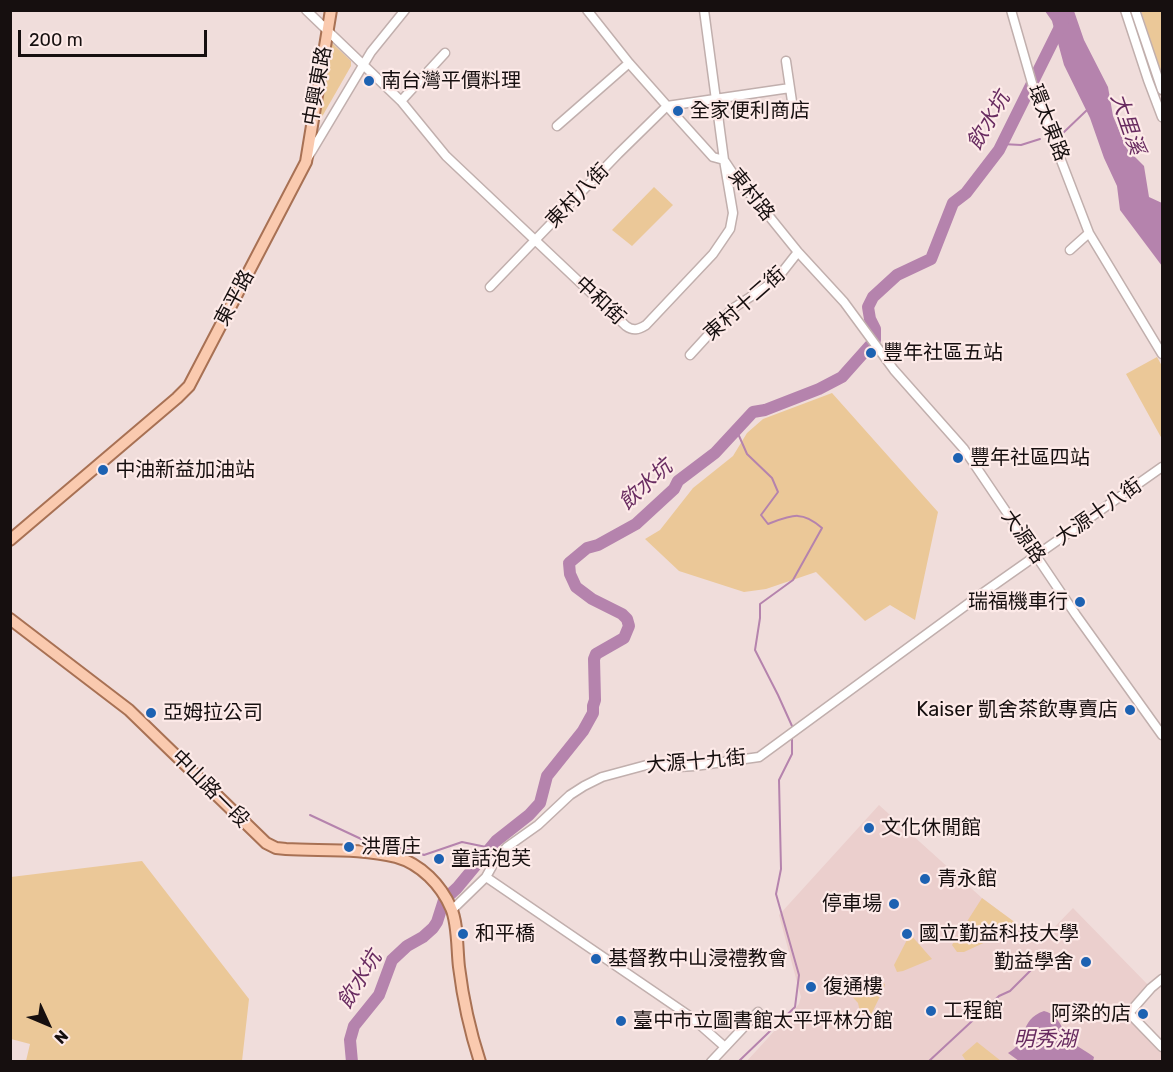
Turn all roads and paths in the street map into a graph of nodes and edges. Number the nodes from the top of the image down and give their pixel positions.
1 (306, 10) edge
2 (331, 10) edge
3 (405, 10) edge
4 (587, 10) edge
5 (704, 10) edge
6 (1011, 10) edge
7 (1125, 10) edge
8 (1135, 10) edge
9 (327, 29) junction
10 (445, 53) dead end
11 (786, 61) dead end
12 (629, 63) junction
13 (362, 66) junction
14 (790, 88) junction
15 (1162, 90) edge
16 (717, 99) junction
17 (401, 101) junction
18 (668, 106) junction
19 (794, 115) dead end
20 (1162, 117) edge
21 (557, 126) dead end
22 (724, 160) junction
23 (306, 162) junction
24 (1089, 233) junction
25 (535, 240) junction
26 (1070, 250) dead end
27 (798, 252) junction
28 (490, 287) dead end
29 (866, 330) joint
30 (1162, 354) edge
31 (690, 355) dead end
32 (1162, 468) edge
33 (10, 540) edge
34 (1036, 556) junction
35 (10, 619) edge
36 (1162, 735) edge
37 (486, 877) junction
38 (452, 910) junction
39 (1162, 979) edge
40 (758, 1012) dead end
41 (725, 1047) junction
42 (1162, 1047) edge
43 (480, 1062) edge
44 (711, 1062) edge

1 - 9 street, 中和街
2 - 9 main road, 中興東路
3 - 13 street, 東平路
4 - 12 street, 東村路
5 - 16 street, 中和街
6 - 24 street, 環太東路
7 - 20 street
8 - 15 street
9 - 13 street, 中和街
9 - 23 main road, 中興東路
10 - 17 street
11 - 14 street
12 - 18 street, 東村路
12 - 21 street
13 - 17 street, 中和街
13 - 23 street, 東平路
14 - 16 street
14 - 19 street
16 - 18 street
16 - 22 street, 中和街
17 - 25 street, 中和街
18 - 22 street, 東村路
18 - 25 street, 東村八街
22 - 25 street, 中和街
22 - 27 street, 東村路
23 - 33 main road, 東平路
24 - 26 street
24 - 30 street, 環太東路
25 - 28 street, 東村八街
27 - 29 street, 東村路
27 - 31 street, 東村十二街
29 - 34 street, 大源路
32 - 34 street, 大源十八街
34 - 36 street, 大源路
34 - 37 street, 大源十九街
35 - 38 main road, 中山路一段
37 - 38 street, 大源十九街
37 - 41 street
38 - 43 main road
39 - 42 street
40 - 41 street
41 - 44 street

